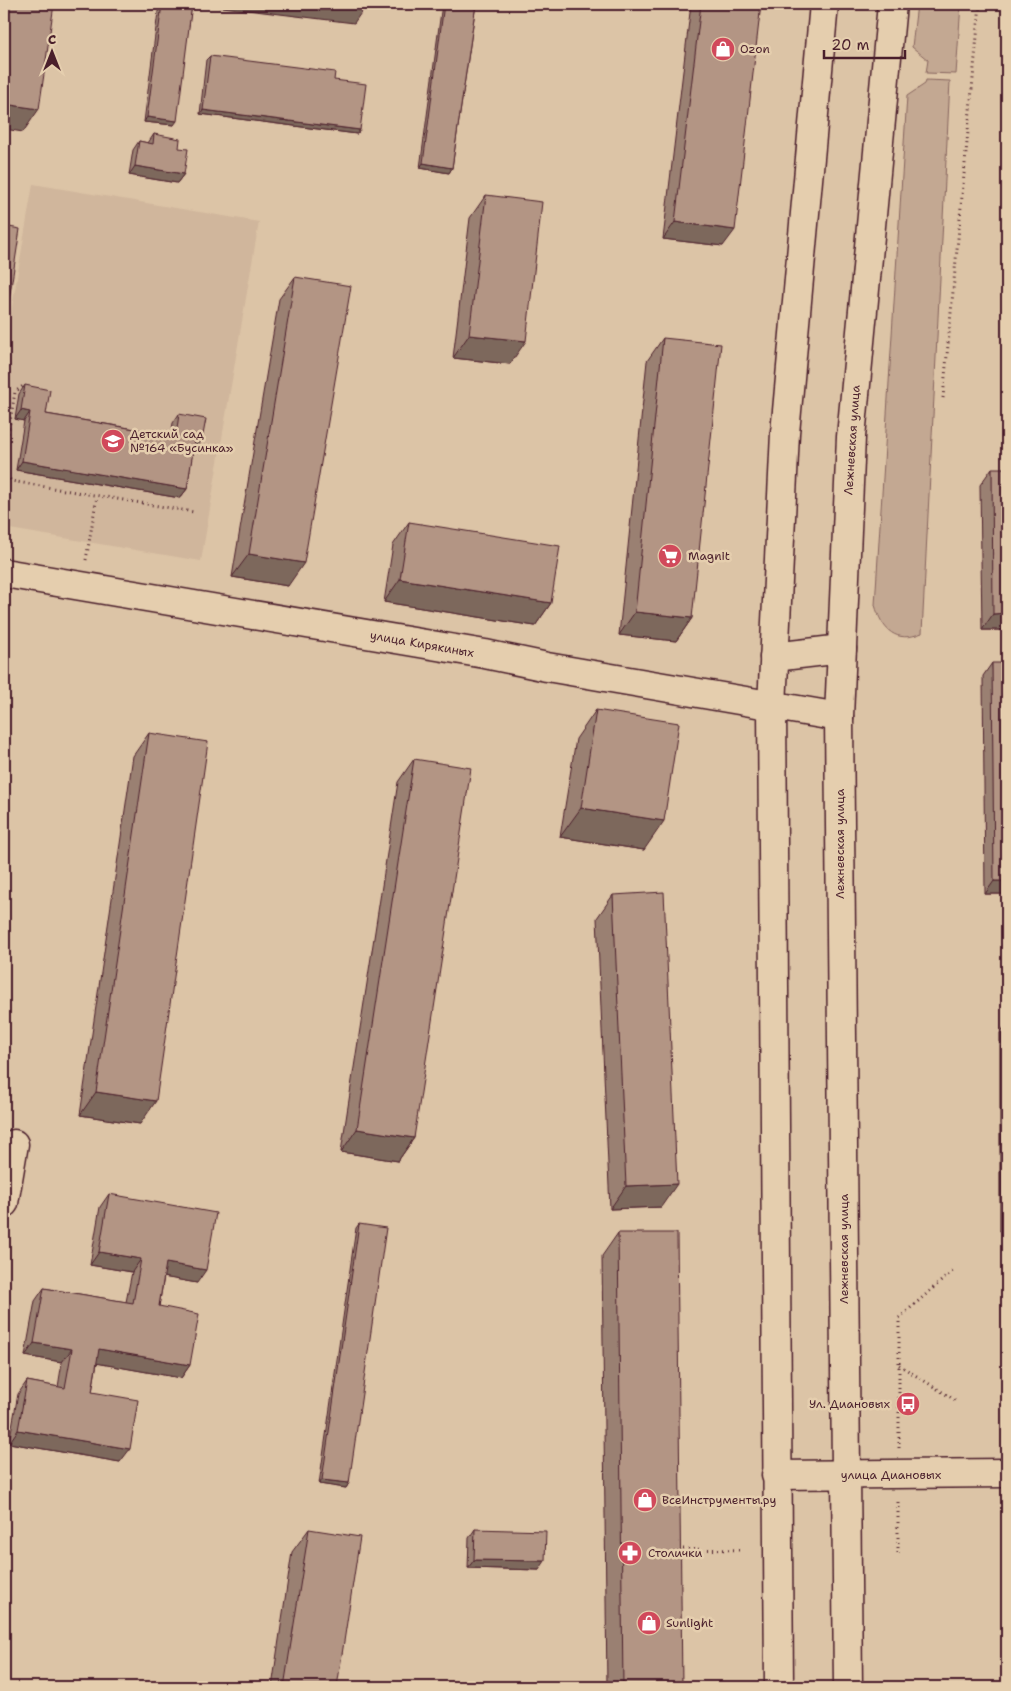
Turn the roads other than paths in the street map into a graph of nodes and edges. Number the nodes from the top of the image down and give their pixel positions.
1 (824, 4) edge
2 (892, 4) edge
3 (4, 573) edge
4 (842, 649) junction
5 (774, 657) junction
6 (772, 706) junction
7 (839, 718) junction
8 (14, 1144) dead end
9 (4, 1203) edge
10 (1007, 1473) edge
11 (776, 1474) junction
12 (846, 1475) junction
13 (779, 1687) edge
14 (848, 1687) edge

1 - 5 main road
2 - 4 main road, Лежневская улица
3 - 6 main road, улица Кирякиных
4 - 5 main road
4 - 7 main road, Лежневская улица
5 - 6 main road
6 - 7 main road, улица Кирякиных
6 - 11 main road
7 - 12 main road, Лежневская улица
8 - 9 main road
10 - 12 main road, улица Диановых
11 - 12 main road, улица Диановых
11 - 13 main road
12 - 14 main road, Лежневская улица

